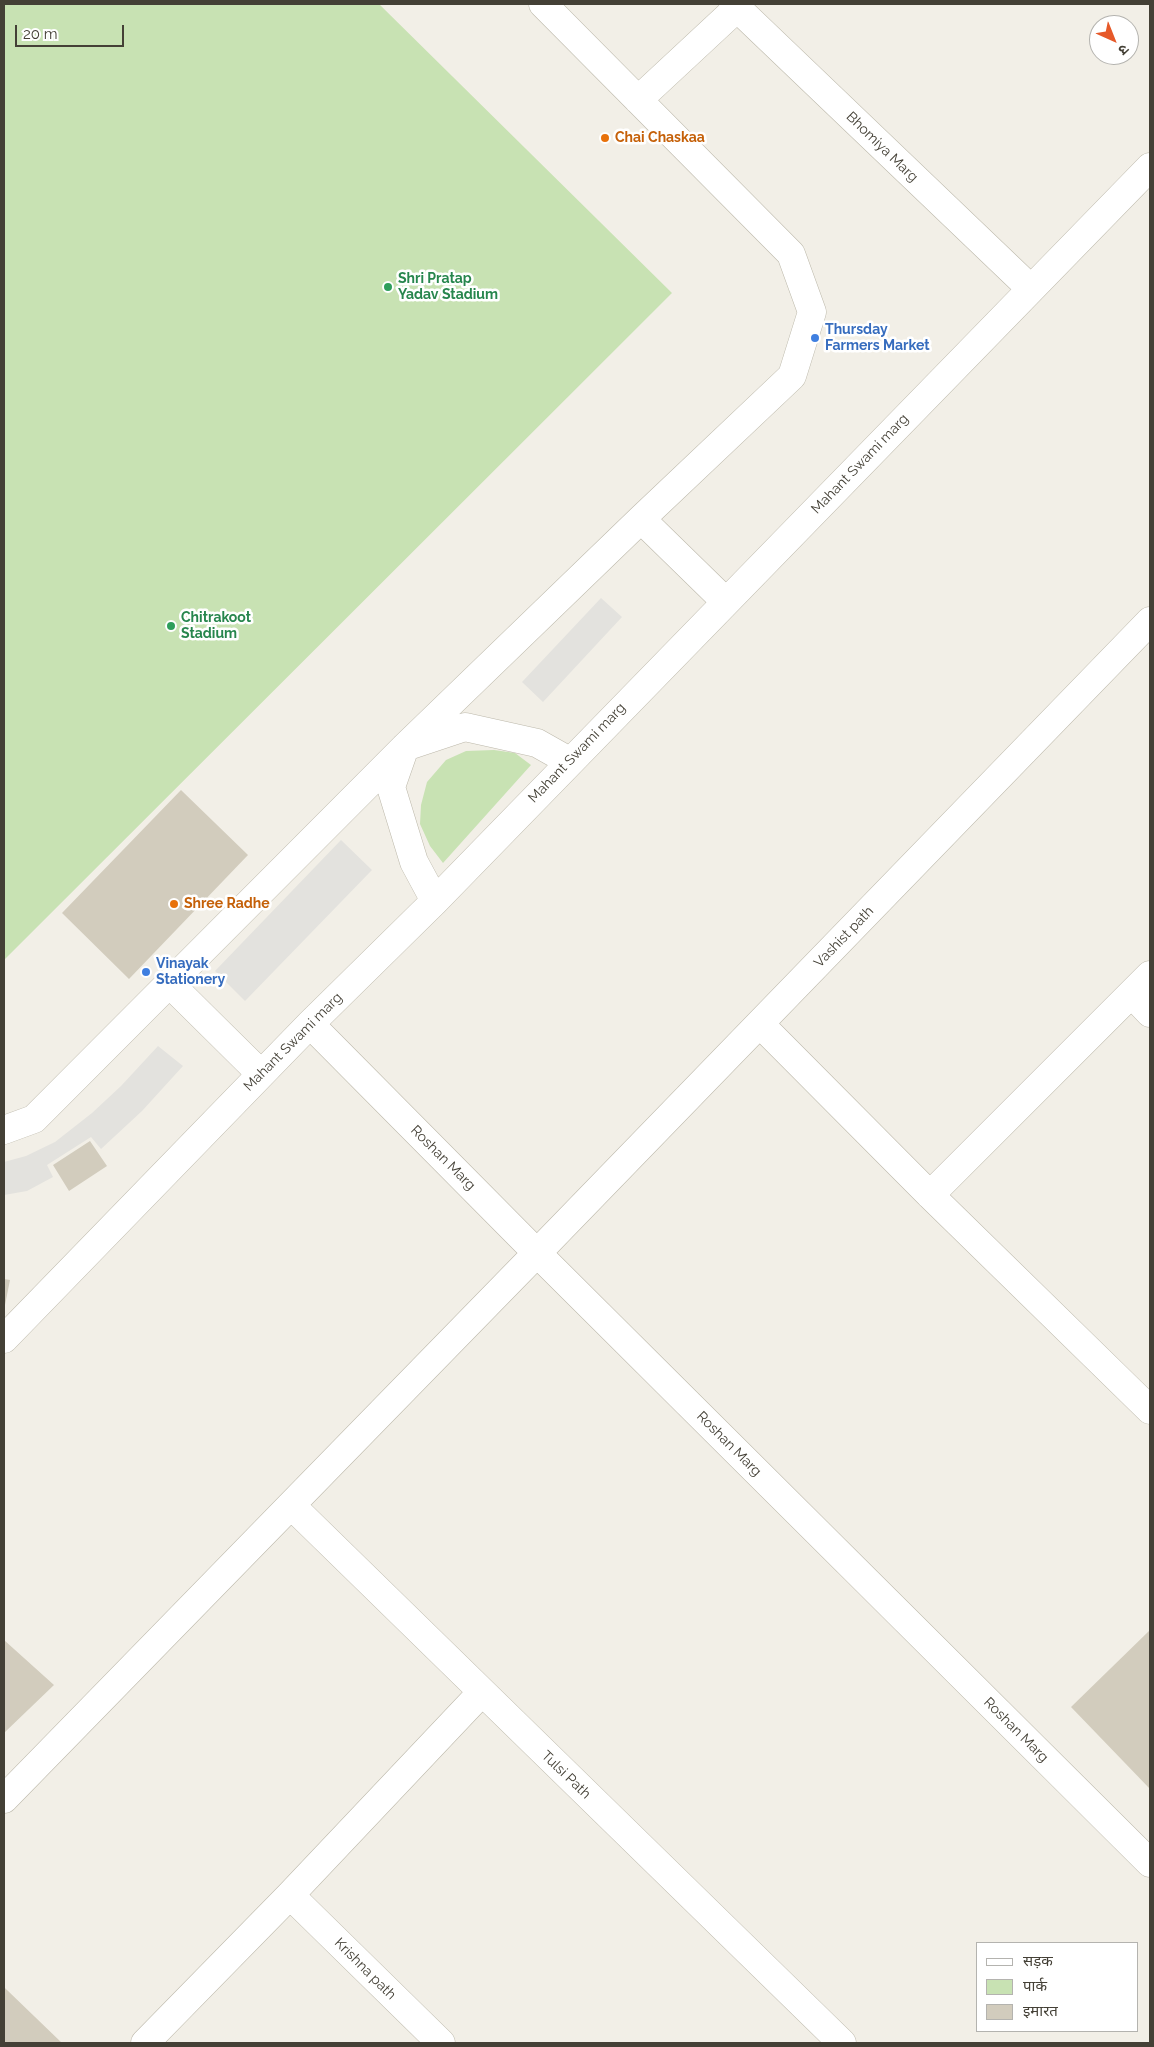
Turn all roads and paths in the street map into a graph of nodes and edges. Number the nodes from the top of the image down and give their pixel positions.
1 (544, 4) edge
2 (735, 6) edge
3 (638, 100) junction
4 (1150, 167) edge
5 (1031, 290) junction
6 (641, 519) junction
7 (725, 601) junction
8 (1150, 621) edge
9 (405, 747) junction
10 (569, 760) junction
11 (434, 901) junction
12 (170, 984) junction
13 (1144, 994) edge
14 (310, 1024) junction
15 (760, 1024) junction
16 (261, 1074) junction
17 (4, 1130) edge
18 (930, 1195) junction
19 (537, 1253) junction
20 (4, 1339) edge
21 (1150, 1410) edge
22 (292, 1506) junction
23 (482, 1692) junction
24 (4, 1799) edge
25 (1150, 1863) edge
26 (290, 1894) junction
27 (144, 2043) edge
28 (440, 2043) edge
29 (842, 2043) edge

1 - 3 street
2 - 3 street
2 - 5 street, Bhomiya Marg
3 - 6 street
4 - 5 street, Mahant Swami marg
5 - 7 street, Mahant Swami marg
6 - 7 street
6 - 9 street
7 - 10 street, Mahant Swami marg
8 - 15 street, Vashist path
9 - 10 street
9 - 11 street
9 - 12 street
10 - 11 street, Mahant Swami marg
11 - 14 street, Mahant Swami marg
12 - 16 street
12 - 17 street
13 - 18 street
14 - 16 street, Mahant Swami marg
14 - 19 street, Roshan Marg
15 - 18 street
15 - 19 street, Vashist path
16 - 20 street, Mahant Swami marg
18 - 21 street
19 - 22 street, Vashist path
19 - 25 street, Roshan Marg
22 - 23 street, Tulsi Path
22 - 24 street, Vashist path
23 - 26 street
23 - 29 street, Tulsi Path
26 - 27 street
26 - 28 street, Krishna path

